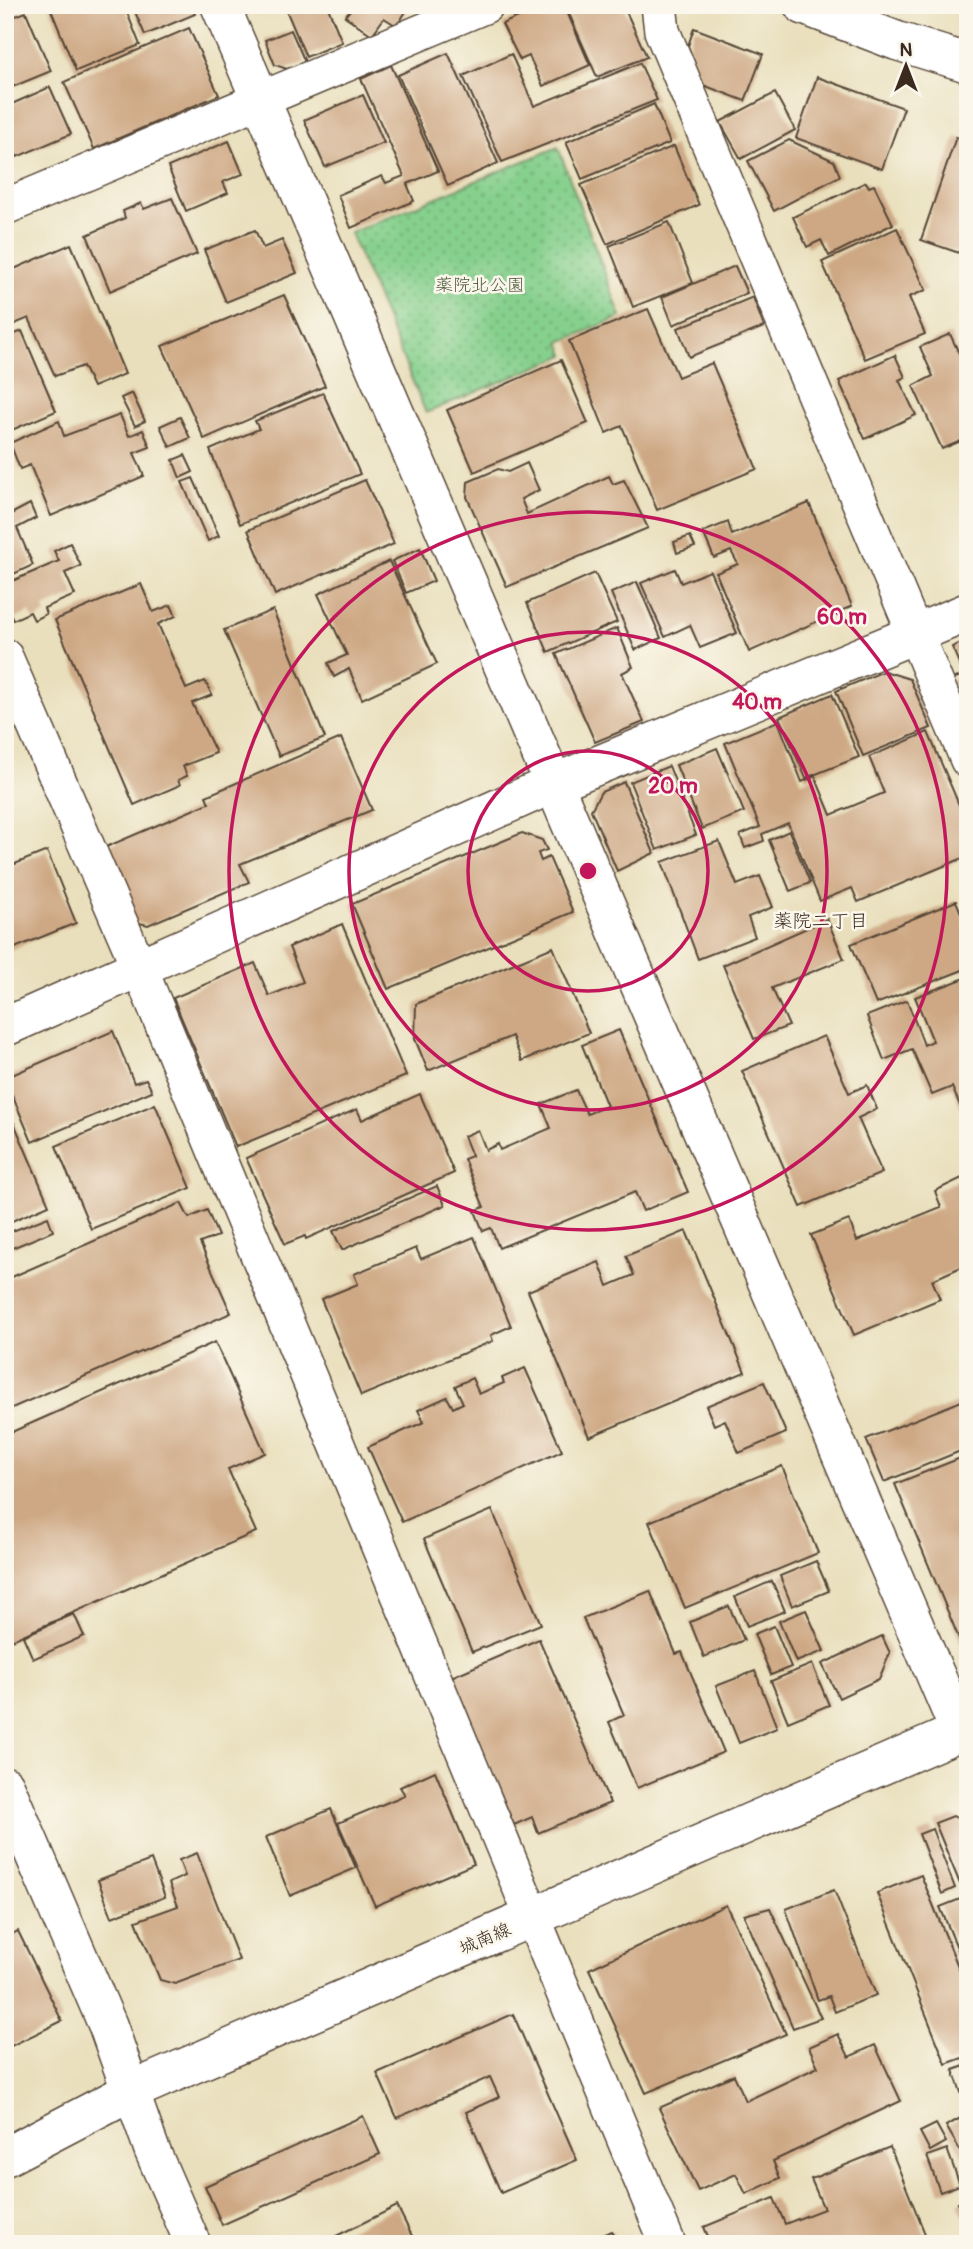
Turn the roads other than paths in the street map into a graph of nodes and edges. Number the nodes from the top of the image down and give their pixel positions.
1 (220, 5) edge
2 (486, 5) edge
3 (659, 5) edge
4 (803, 5) edge
5 (968, 63) edge
6 (260, 100) junction
7 (5, 207) edge
8 (968, 612) edge
9 (915, 634) junction
10 (5, 657) edge
11 (968, 760) edge
12 (555, 783) junction
13 (139, 967) junction
14 (5, 1027) edge
15 (965, 1736) edge
16 (5, 1786) edge
17 (532, 1918) junction
18 (131, 2091) junction
19 (5, 2157) edge
20 (193, 2244) edge
21 (668, 2244) edge

1 - 6 street
2 - 6 street
3 - 9 street
4 - 5 street
6 - 7 street
6 - 12 street
8 - 9 street
9 - 11 street
9 - 12 street
10 - 13 street
12 - 13 street
12 - 15 street
13 - 14 street
13 - 17 street
15 - 17 street, 城南線
16 - 18 street
17 - 18 street, 城南線
17 - 21 street
18 - 19 street, 城南線
18 - 20 street

